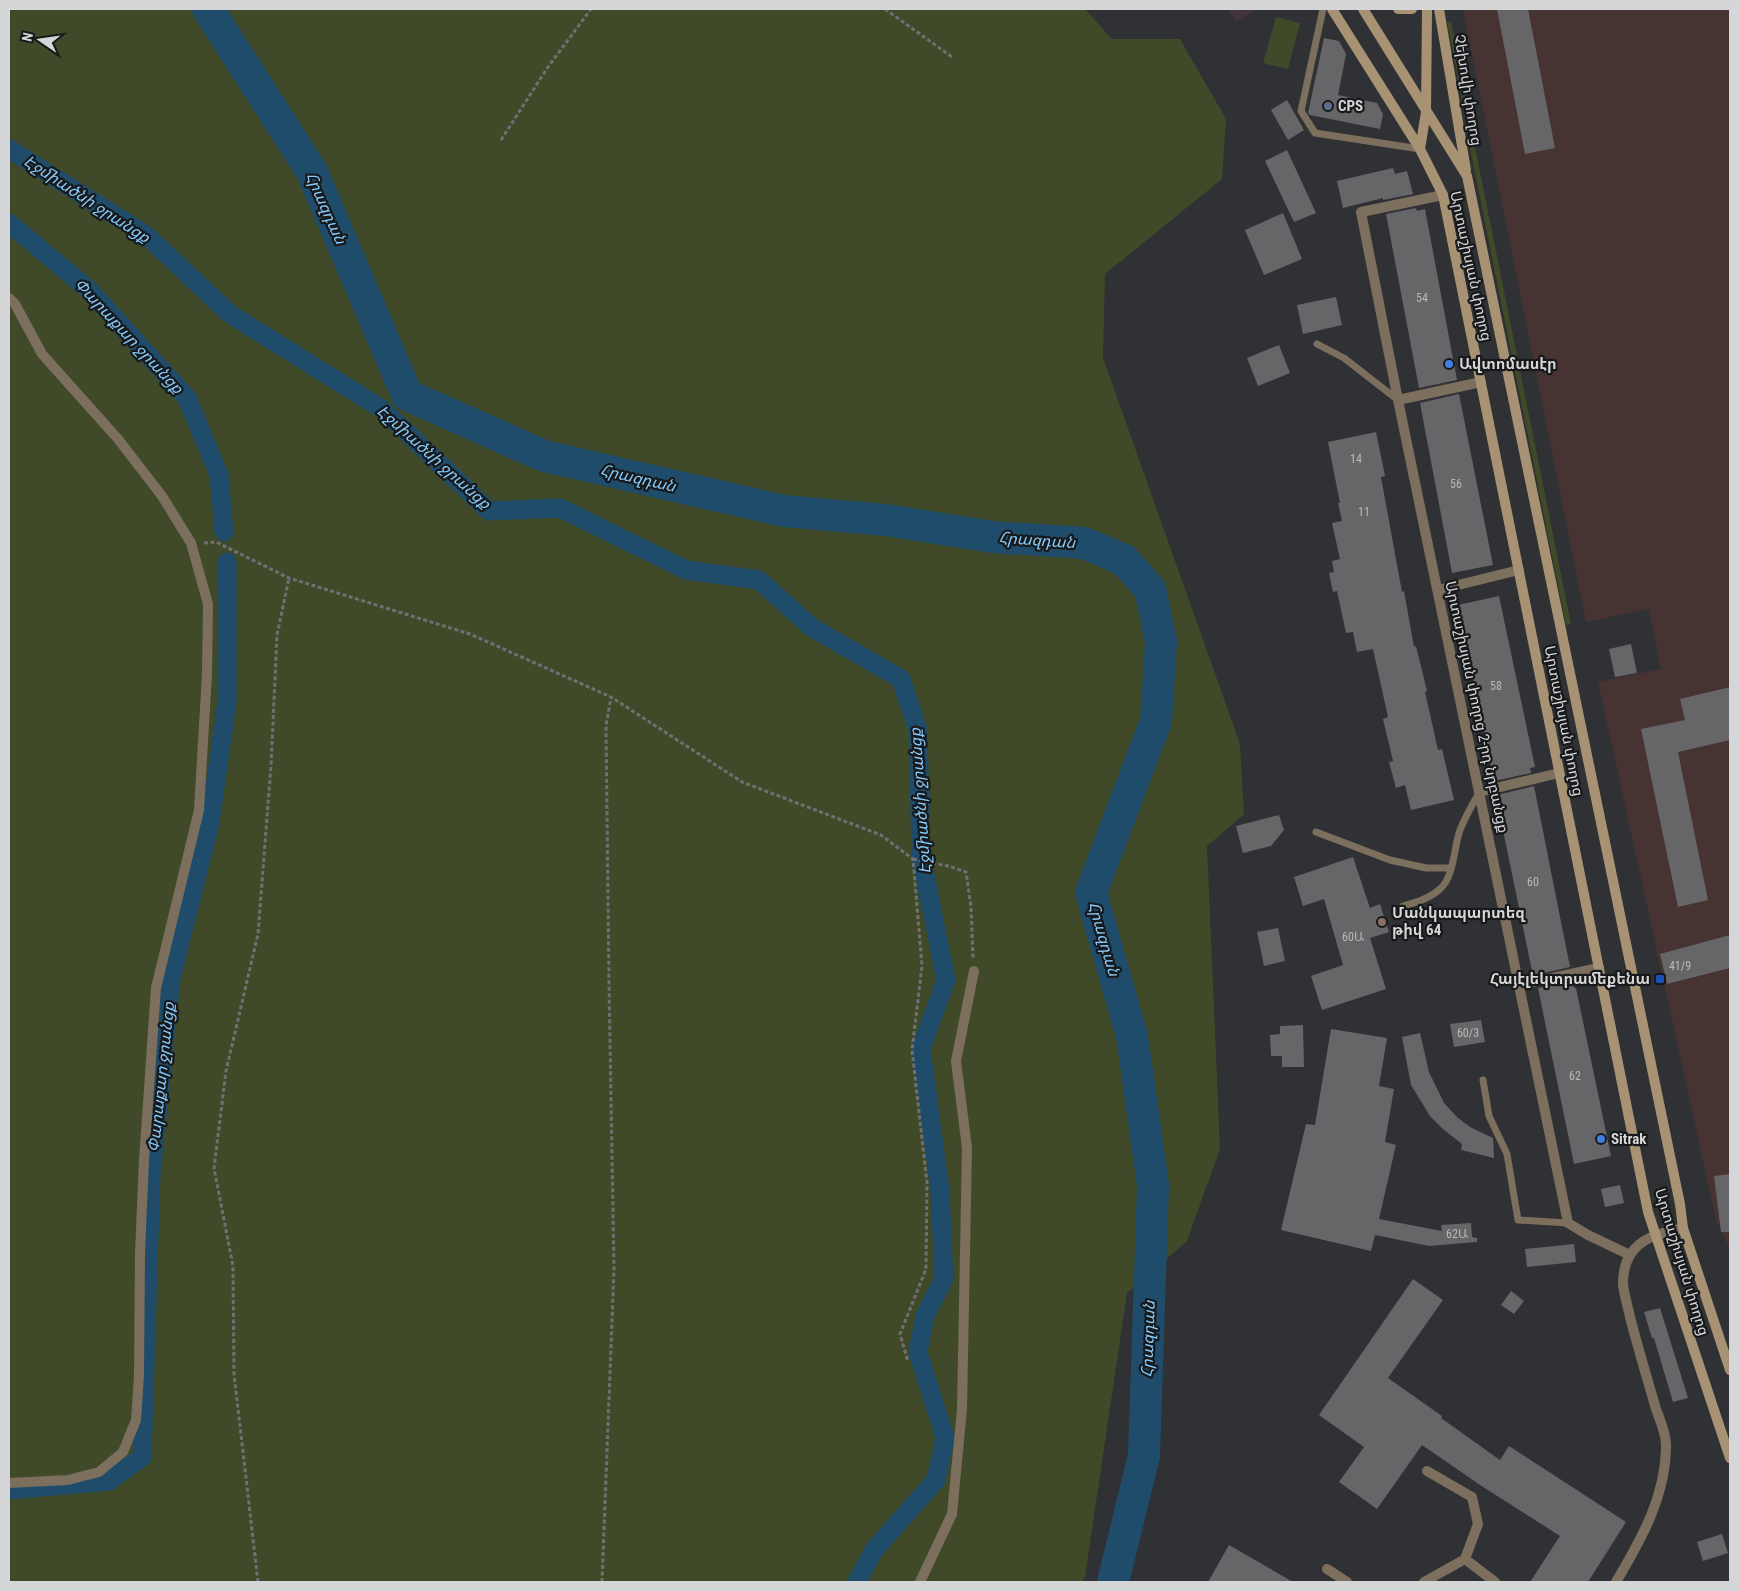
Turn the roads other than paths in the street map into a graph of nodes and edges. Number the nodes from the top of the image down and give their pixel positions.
1 (1323, 9) edge
2 (1332, 9) edge
3 (1363, 9) edge
4 (1398, 9) edge
5 (1412, 9) edge
6 (1427, 9) edge
7 (1440, 9) edge
8 (1426, 112) junction
9 (1420, 149) junction
10 (1467, 176) junction
11 (1443, 195) junction
12 (9, 298) edge
13 (1317, 344) dead end
14 (1481, 382) junction
15 (1398, 400) junction
16 (1519, 570) junction
17 (1438, 590) junction
18 (1560, 773) junction
19 (1480, 792) junction
20 (1316, 832) dead end
21 (1450, 868) junction
22 (1403, 906) dead end
23 (1599, 968) junction
24 (974, 971) road end
25 (1519, 985) junction
26 (1483, 1080) dead end
27 (1568, 1223) junction
28 (1683, 1228) junction
29 (1655, 1235) junction
30 (1630, 1255) junction
31 (1730, 1370) edge
32 (1730, 1458) edge
33 (1427, 1471) dead end
34 (9, 1484) edge
35 (1465, 1559) junction
36 (1327, 1569) dead end
37 (920, 1582) edge
38 (1347, 1582) edge
39 (1424, 1582) edge
40 (1496, 1582) edge
41 (1616, 1582) edge

1 - 9 lane
2 - 9 main road, Արտաշիսյան փողոց
3 - 8 main road, Արտաշիսյան փողոց
4 - 5 main road
6 - 8 main road
7 - 10 main road, Չեխովի փողոց
8 - 9 main road
8 - 10 main road, Արտաշիսյան փողոց
9 - 11 main road, Արտաշիսյան փողոց
10 - 28 main road, Արտաշիսյան փողոց
11 - 14 main road, Արտաշիսյան փողոց
11 - 15 street, Արտաշիսյան փողոց 2-րդ նրբանցք
12 - 34 street
13 - 15 lane
14 - 15 street
14 - 16 main road, Արտաշիսյան փողոց
15 - 17 street, Արտաշիսյան փողոց 2-րդ նրբանցք
16 - 17 street
16 - 18 main road, Արտաշիսյան փողոց
17 - 19 street, Արտաշիսյան փողոց 2-րդ նրբանցք
18 - 19 street
18 - 23 main road, Արտաշիսյան փողոց
19 - 21 lane
19 - 25 street, Արտաշիսյան փողոց 2-րդ նրբանցք
20 - 21 lane
21 - 22 lane
23 - 25 street
23 - 29 main road, Արտաշիսյան փողոց
24 - 37 street
25 - 27 street, Արտաշիսյան փողոց 2-րդ նրբանցք
26 - 27 lane
27 - 30 street
28 - 29 street
28 - 31 main road, Արտաշիսյան փողոց
29 - 30 street
29 - 32 main road, Արտաշիսյան փողոց
30 - 41 street
33 - 35 street
35 - 39 street
35 - 40 street
36 - 38 street

